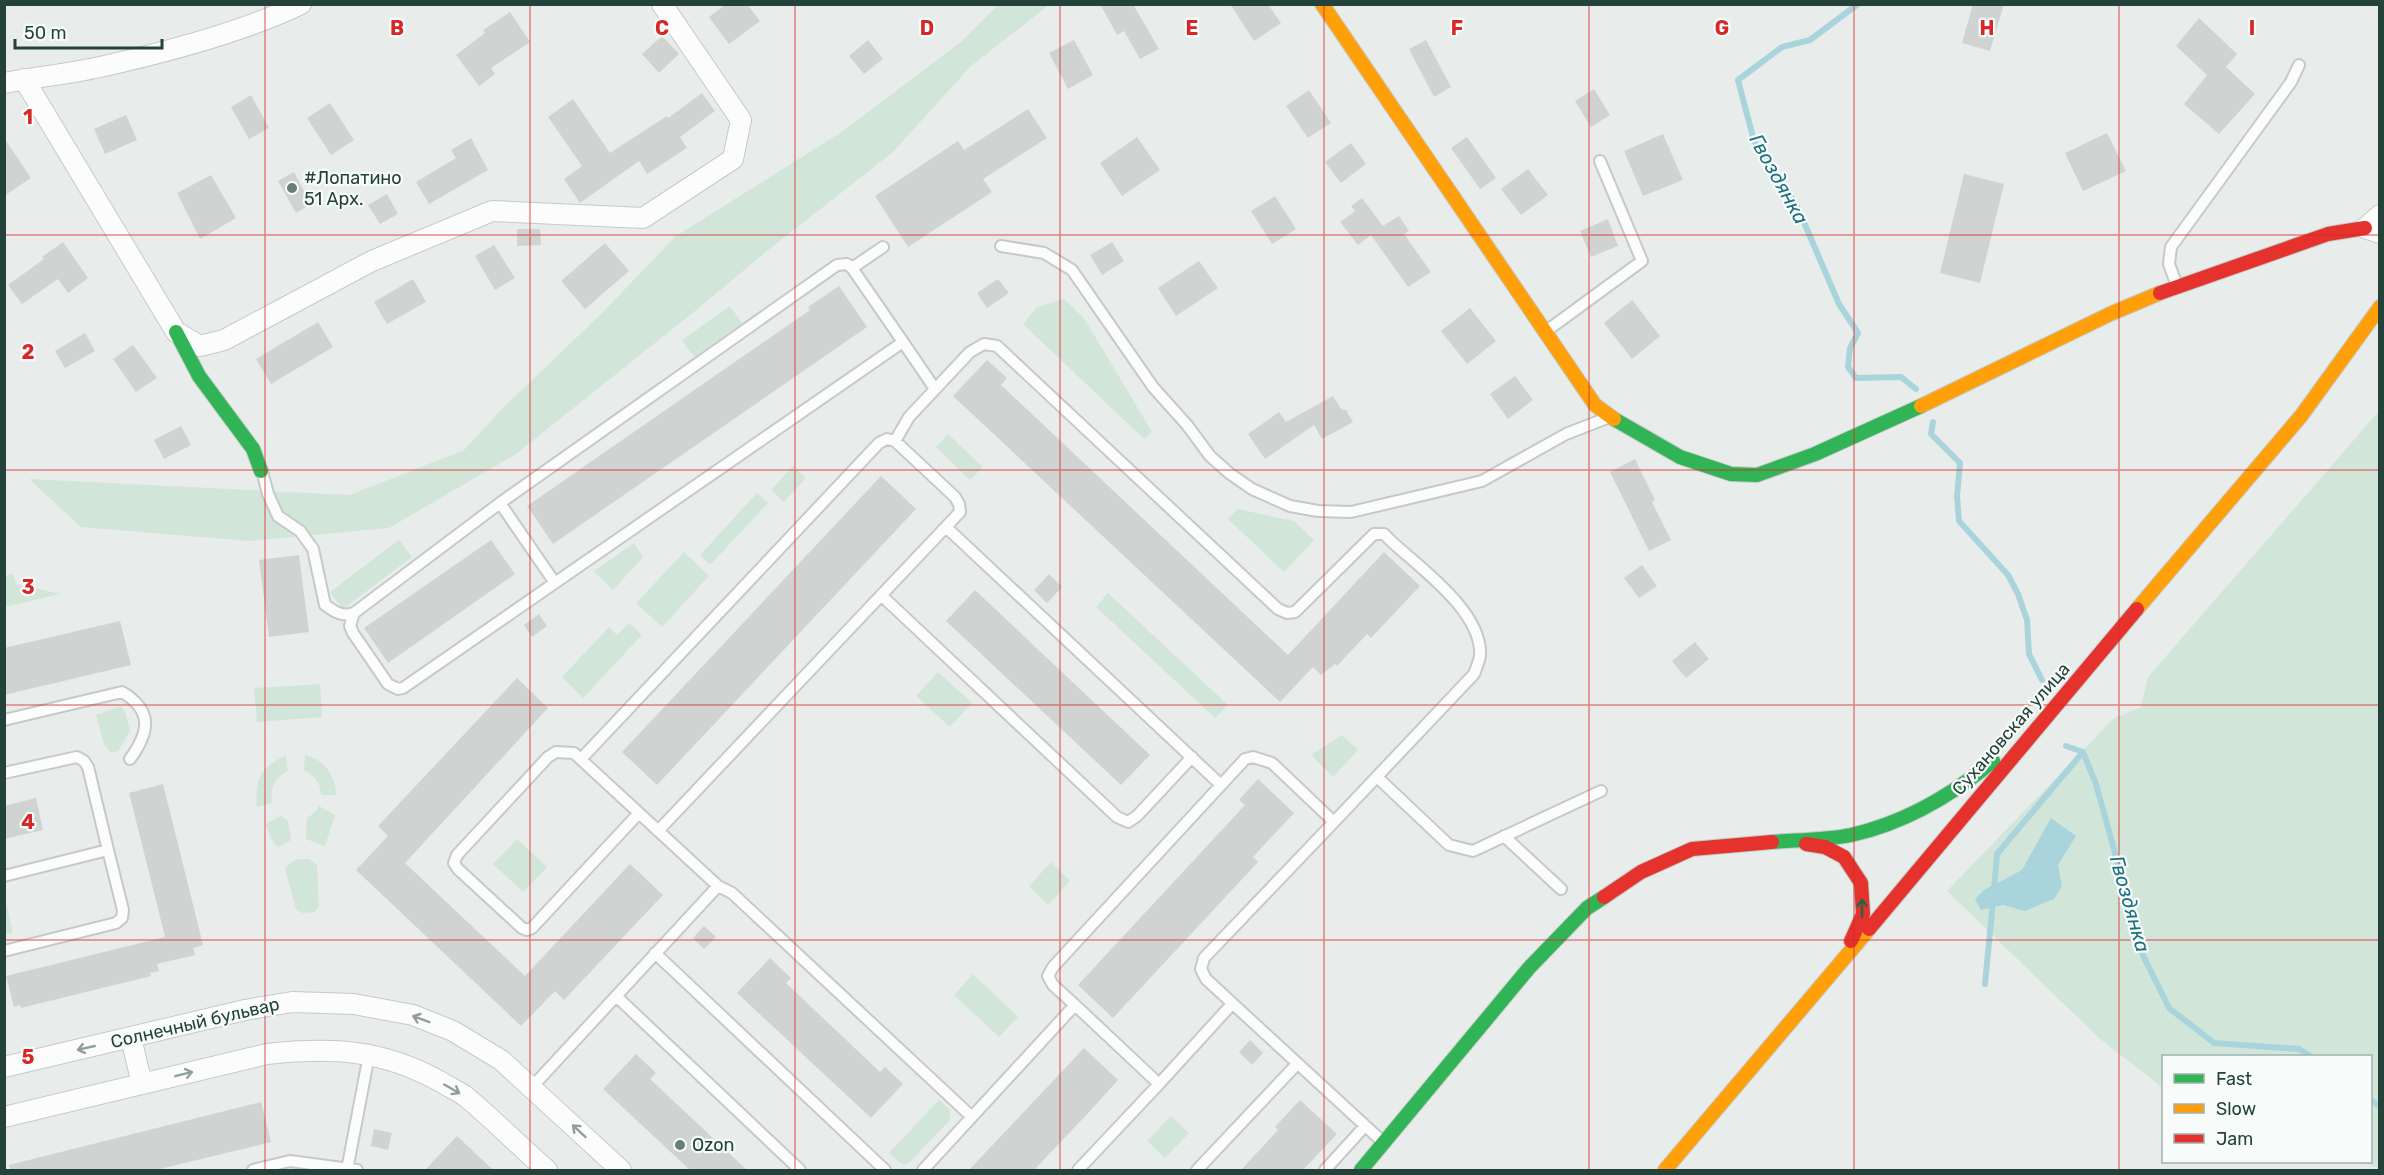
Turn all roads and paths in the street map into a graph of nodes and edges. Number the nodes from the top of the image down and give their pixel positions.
1 (662, 4) edge
2 (1322, 4) edge
3 (287, 7) edge
4 (2299, 65) dead end
5 (24, 79) junction
6 (4, 83) edge
7 (1600, 161) dead end
8 (2375, 225) edge
9 (1001, 246) dead end
10 (883, 247) dead end
11 (852, 268) junction
12 (2177, 286) junction
13 (2379, 307) edge
14 (1545, 332) junction
15 (176, 333) junction
16 (903, 342) junction
17 (935, 389) junction
18 (1610, 417) junction
19 (896, 441) junction
20 (261, 471) joint
21 (500, 503) junction
22 (946, 527) junction
23 (555, 583) junction
24 (881, 595) junction
25 (354, 613) junction
26 (2051, 711) junction
27 (4, 720) edge
28 (1192, 757) junction
29 (582, 758) junction
30 (130, 759) dead end
31 (4, 773) edge
32 (1377, 777) junction
33 (1221, 785) junction
34 (1602, 791) dead end
35 (639, 813) junction
36 (1334, 822) junction
37 (658, 831) junction
38 (1504, 836) junction
39 (1785, 841) junction
40 (108, 850) junction
41 (4, 876) edge
42 (718, 886) junction
43 (1561, 889) dead end
44 (4, 951) edge
45 (655, 953) junction
46 (1842, 962) junction
47 (616, 996) junction
48 (1232, 1004) junction
49 (1075, 1005) junction
50 (131, 1038) junction
51 (369, 1055) junction
52 (1297, 1064) junction
53 (4, 1067) edge
54 (142, 1084) junction
55 (1159, 1084) junction
56 (532, 1087) junction
57 (4, 1117) edge
58 (972, 1117) junction
59 (1365, 1126) junction
60 (1385, 1143) junction
61 (253, 1170) edge
62 (351, 1170) edge
63 (547, 1170) edge
64 (621, 1170) edge
65 (800, 1170) edge
66 (885, 1170) edge
67 (923, 1170) edge
68 (1078, 1170) edge
69 (1197, 1170) edge
70 (1325, 1170) edge
71 (1361, 1170) edge
72 (1665, 1170) edge

1 - 15 street
2 - 14 street
3 - 5 street
4 - 12 lane
5 - 6 street
5 - 15 street
7 - 14 lane
8 - 12 street
9 - 18 lane
10 - 11 lane
11 - 16 lane
11 - 21 lane
12 - 18 street
13 - 26 street, Сухановская улица
14 - 18 street
15 - 20 street
16 - 17 lane
16 - 23 lane
17 - 19 lane
17 - 32 lane
19 - 22 lane
19 - 29 lane
20 - 25 lane
21 - 23 lane
21 - 25 lane
22 - 24 lane
22 - 28 lane
23 - 25 lane
24 - 28 lane
24 - 37 lane
26 - 39 street
26 - 46 street, Сухановская улица
27 - 30 lane
28 - 33 lane
29 - 35 lane
29 - 35 lane
31 - 40 lane
32 - 36 lane
32 - 38 lane
33 - 36 lane
33 - 49 lane
34 - 38 lane
35 - 37 lane
36 - 48 lane
37 - 42 lane
38 - 43 lane
46 -> 39 street
39 - 60 street
40 - 41 lane
40 - 44 lane
42 - 45 lane
42 - 58 lane
45 - 47 lane
45 - 66 lane
46 - 72 street, Сухановская улица
47 - 56 lane
47 - 65 lane
48 - 52 lane
48 - 55 lane
49 - 55 lane
49 - 58 lane
50 -> 53 street, Солнечный бульвар
50 - 54 street
56 -> 50 street, Солнечный бульвар
54 -> 51 street
51 - 62 lane
51 -> 63 street
52 - 59 lane
52 - 69 lane
54 - 57 street
55 - 68 lane
64 -> 56 street, Солнечный бульвар
58 - 67 lane
59 - 60 lane
59 - 70 lane
60 - 71 street
61 - 62 lane

